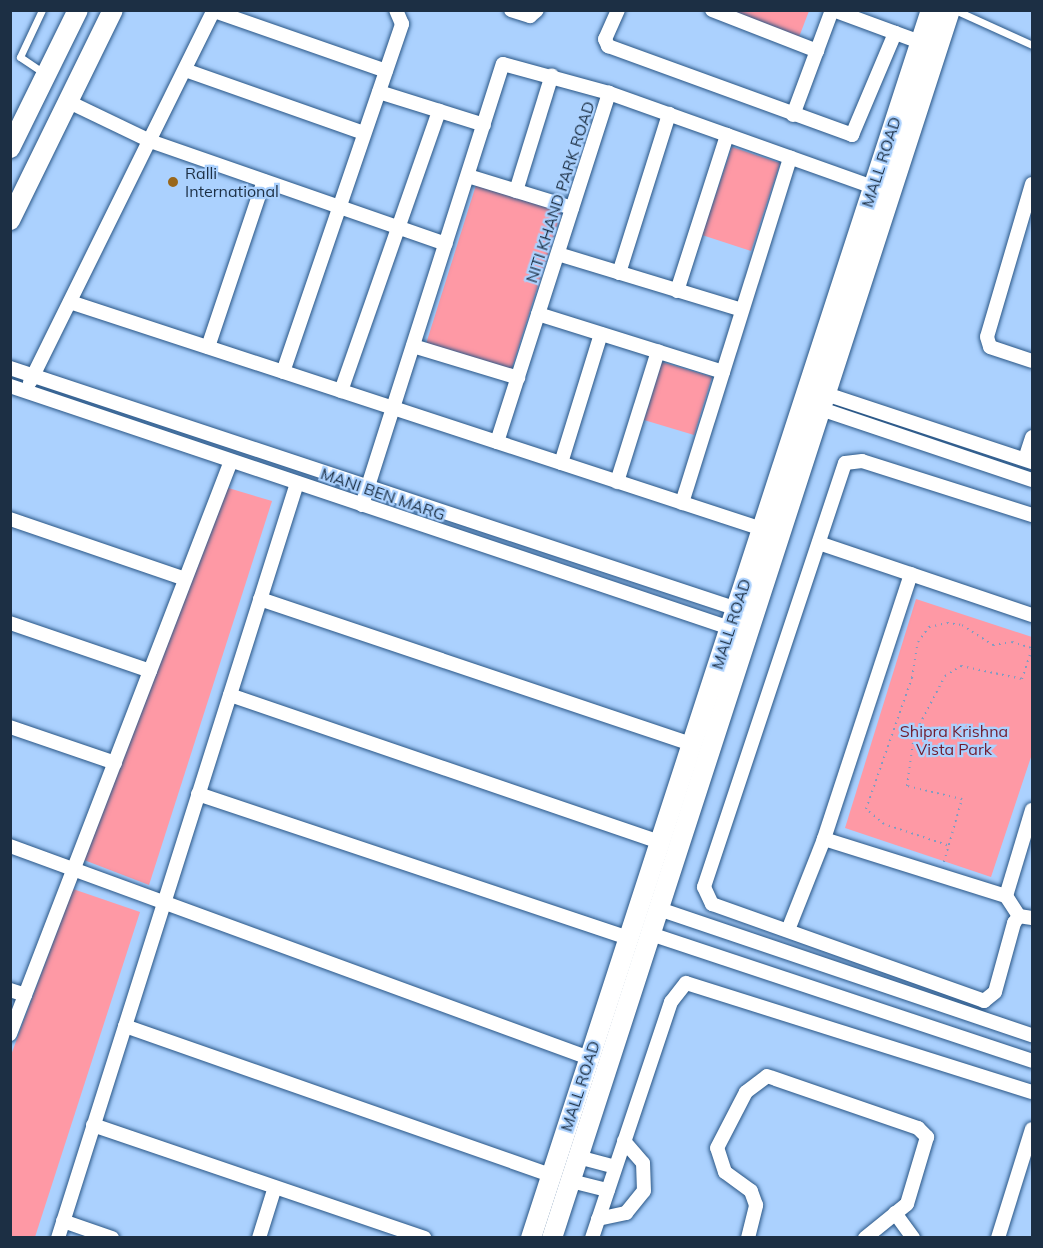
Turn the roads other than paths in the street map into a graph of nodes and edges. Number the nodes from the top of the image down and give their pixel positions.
1 (42, 10) edge
2 (78, 10) edge
3 (113, 10) edge
4 (396, 10) edge
5 (511, 10) edge
6 (537, 10) edge
7 (618, 10) edge
8 (712, 10) edge
9 (832, 10) edge
10 (931, 10) edge
11 (950, 10) edge
12 (955, 10) edge
13 (214, 11) edge
14 (895, 33) junction
15 (920, 42) junction
16 (1032, 45) edge
17 (817, 51) junction
18 (185, 70) junction
19 (386, 71) junction
20 (46, 74) junction
21 (552, 75) junction
22 (379, 92) junction
23 (609, 93) junction
24 (69, 102) junction
25 (439, 111) junction
26 (669, 114) junction
27 (793, 115) junction
28 (484, 124) junction
29 (364, 133) junction
30 (727, 135) junction
31 (150, 141) junction
32 (10, 148) edge
33 (790, 158) junction
34 (468, 176) junction
35 (264, 181) junction
36 (1032, 184) edge
37 (882, 190) junction
38 (516, 191) junction
39 (339, 207) junction
40 (572, 208) junction
41 (10, 220) edge
42 (398, 227) junction
43 (446, 244) junction
44 (558, 254) junction
45 (619, 273) junction
46 (677, 291) junction
47 (70, 302) junction
48 (742, 310) junction
49 (538, 314) junction
50 (601, 334) junction
51 (413, 346) junction
52 (208, 347) junction
53 (658, 351) junction
54 (1032, 362) edge
55 (10, 368) edge
56 (283, 372) junction
57 (723, 372) junction
58 (33, 376) junction
59 (518, 378) junction
60 (10, 386) edge
61 (340, 391) junction
62 (25, 392) junction
63 (823, 401) junction
64 (393, 408) junction
65 (1032, 437) edge
66 (497, 442) junction
67 (1028, 460) edge
68 (231, 461) junction
69 (561, 463) junction
70 (1032, 480) edge
71 (617, 482) junction
72 (297, 483) junction
73 (368, 487) junction
74 (682, 503) junction
75 (362, 505) junction
76 (1032, 515) edge
77 (10, 519) edge
78 (762, 529) junction
79 (819, 543) junction
80 (911, 573) junction
81 (185, 579) junction
82 (260, 599) junction
83 (745, 611) junction
84 (1032, 615) edge
85 (10, 623) edge
86 (739, 631) junction
87 (150, 671) junction
88 (230, 695) junction
89 (10, 727) edge
90 (692, 744) junction
91 (114, 763) junction
92 (198, 794) junction
93 (1032, 810) edge
94 (824, 839) junction
95 (659, 842) junction
96 (10, 846) edge
97 (74, 869) junction
98 (1006, 896) junction
99 (164, 902) junction
100 (659, 909) junction
101 (1026, 917) edge
102 (788, 930) junction
103 (651, 934) junction
104 (628, 938) junction
105 (10, 990) edge
106 (25, 996) junction
107 (125, 1026) junction
108 (10, 1034) edge
109 (1032, 1035) edge
110 (589, 1058) junction
111 (1032, 1061) edge
112 (1032, 1092) edge
113 (93, 1125) junction
114 (1032, 1129) edge
115 (624, 1141) junction
116 (578, 1157) junction
117 (615, 1167) junction
118 (551, 1175) junction
119 (571, 1181) junction
120 (275, 1187) junction
121 (608, 1190) junction
122 (895, 1213) junction
123 (598, 1219) junction
124 (63, 1221) junction
125 (58, 1238) edge
126 (112, 1238) edge
127 (259, 1238) edge
128 (424, 1238) edge
129 (531, 1238) edge
130 (552, 1238) edge
131 (592, 1238) edge
132 (748, 1238) edge
133 (865, 1238) edge
134 (913, 1238) edge
135 (998, 1238) edge

1 - 20 lane
2 - 20 street
3 - 24 street
4 - 19 street
5 - 6 street
7 - 27 street
8 - 17 street
9 - 14 street
9 - 17 street
10 - 15 street, MALL ROAD
11 - 37 street, MALL ROAD
12 - 16 lane
13 - 18 street
13 - 19 street
14 - 15 street
14 - 27 street
15 - 37 street, MALL ROAD
17 - 27 street
18 - 29 street
18 - 31 street
19 - 22 street
20 - 32 street
21 - 23 street, NITI KHAND PARK ROAD
21 - 28 street, NITI KHAND PARK ROAD
21 - 38 street
22 - 25 street
22 - 29 street
23 - 26 street
23 - 40 street, NITI KHAND PARK ROAD
24 - 31 street
24 - 41 street
25 - 28 street
25 - 42 street
26 - 30 street
26 - 45 street
28 - 34 street, NITI KHAND PARK ROAD
29 - 39 street
30 - 33 street
30 - 46 street
31 - 35 street
31 - 47 street
33 - 37 street
33 - 48 street
34 - 38 street
34 - 43 street, NITI KHAND PARK ROAD
35 - 39 street
35 - 52 street
36 - 54 street
37 - 63 street, MALL ROAD
37 - 78 street, MALL ROAD
38 - 40 street
39 - 42 street
39 - 56 street
40 - 44 street, NITI KHAND PARK ROAD
42 - 43 street
42 - 61 street
43 - 51 street, NITI KHAND PARK ROAD
44 - 45 street
44 - 49 street, NITI KHAND PARK ROAD
45 - 46 street
46 - 48 street
47 - 52 street
47 - 58 street
48 - 57 street
49 - 50 street
49 - 59 street, NITI KHAND PARK ROAD
50 - 53 street
50 - 69 street
51 - 59 street
51 - 64 street, NITI KHAND PARK ROAD
52 - 56 street
53 - 57 street
53 - 71 street
55 - 58 street, MANI BEN MARG
56 - 61 street
57 - 74 street
58 - 62 street
58 - 73 street, MANI BEN MARG
59 - 66 street, NITI KHAND PARK ROAD
60 - 62 street, MANI BEN MARG
61 - 64 street
62 - 68 street, MANI BEN MARG
63 - 67 street
63 - 70 street
63 - 83 street, MALL ROAD
64 - 66 street
64 - 73 street, NITI KHAND PARK ROAD
65 - 67 street
66 - 69 street
68 - 72 street, MANI BEN MARG
68 - 81 street
69 - 71 street
71 - 74 street
72 - 75 street, MANI BEN MARG
72 - 82 street
73 - 75 street, NITI KHAND PARK ROAD
73 - 83 street, MANI BEN MARG
74 - 78 street
75 - 86 street, MANI BEN MARG
76 - 79 street
77 - 81 street
78 - 83 street, MALL ROAD
79 - 80 street
79 - 102 street
80 - 84 street
80 - 94 street
81 - 87 street
82 - 88 street
82 - 90 street
83 - 86 street, MALL ROAD
85 - 87 street
86 - 90 street, MALL ROAD
86 - 100 street, MALL ROAD
87 - 91 street
88 - 92 street
88 - 95 street
89 - 91 street
90 - 95 street, MALL ROAD
91 - 97 street
92 - 99 street
92 - 104 street
93 - 98 street
94 - 98 street
94 - 102 street
95 - 104 street, MALL ROAD
96 - 97 street
97 - 99 street
97 - 106 street
98 - 101 street
99 - 107 street
99 - 110 street
100 - 103 street, MALL ROAD
100 - 109 street
101 - 102 street
103 - 111 street
103 - 116 street, MALL ROAD
104 - 110 street, MALL ROAD
105 - 106 street
106 - 108 street
107 - 113 street
107 - 118 street
110 - 118 street, MALL ROAD
112 - 115 street
113 - 120 street
113 - 124 street
114 - 135 street
115 - 117 street
115 - 123 street
116 - 117 street
116 - 119 street, MALL ROAD
117 - 121 street
118 - 129 street, MALL ROAD
119 - 121 street
119 - 130 street, MALL ROAD
120 - 127 street
120 - 128 street
121 - 123 street
122 - 132 street
122 - 133 street
122 - 134 street
123 - 131 street
124 - 125 street
124 - 126 street

